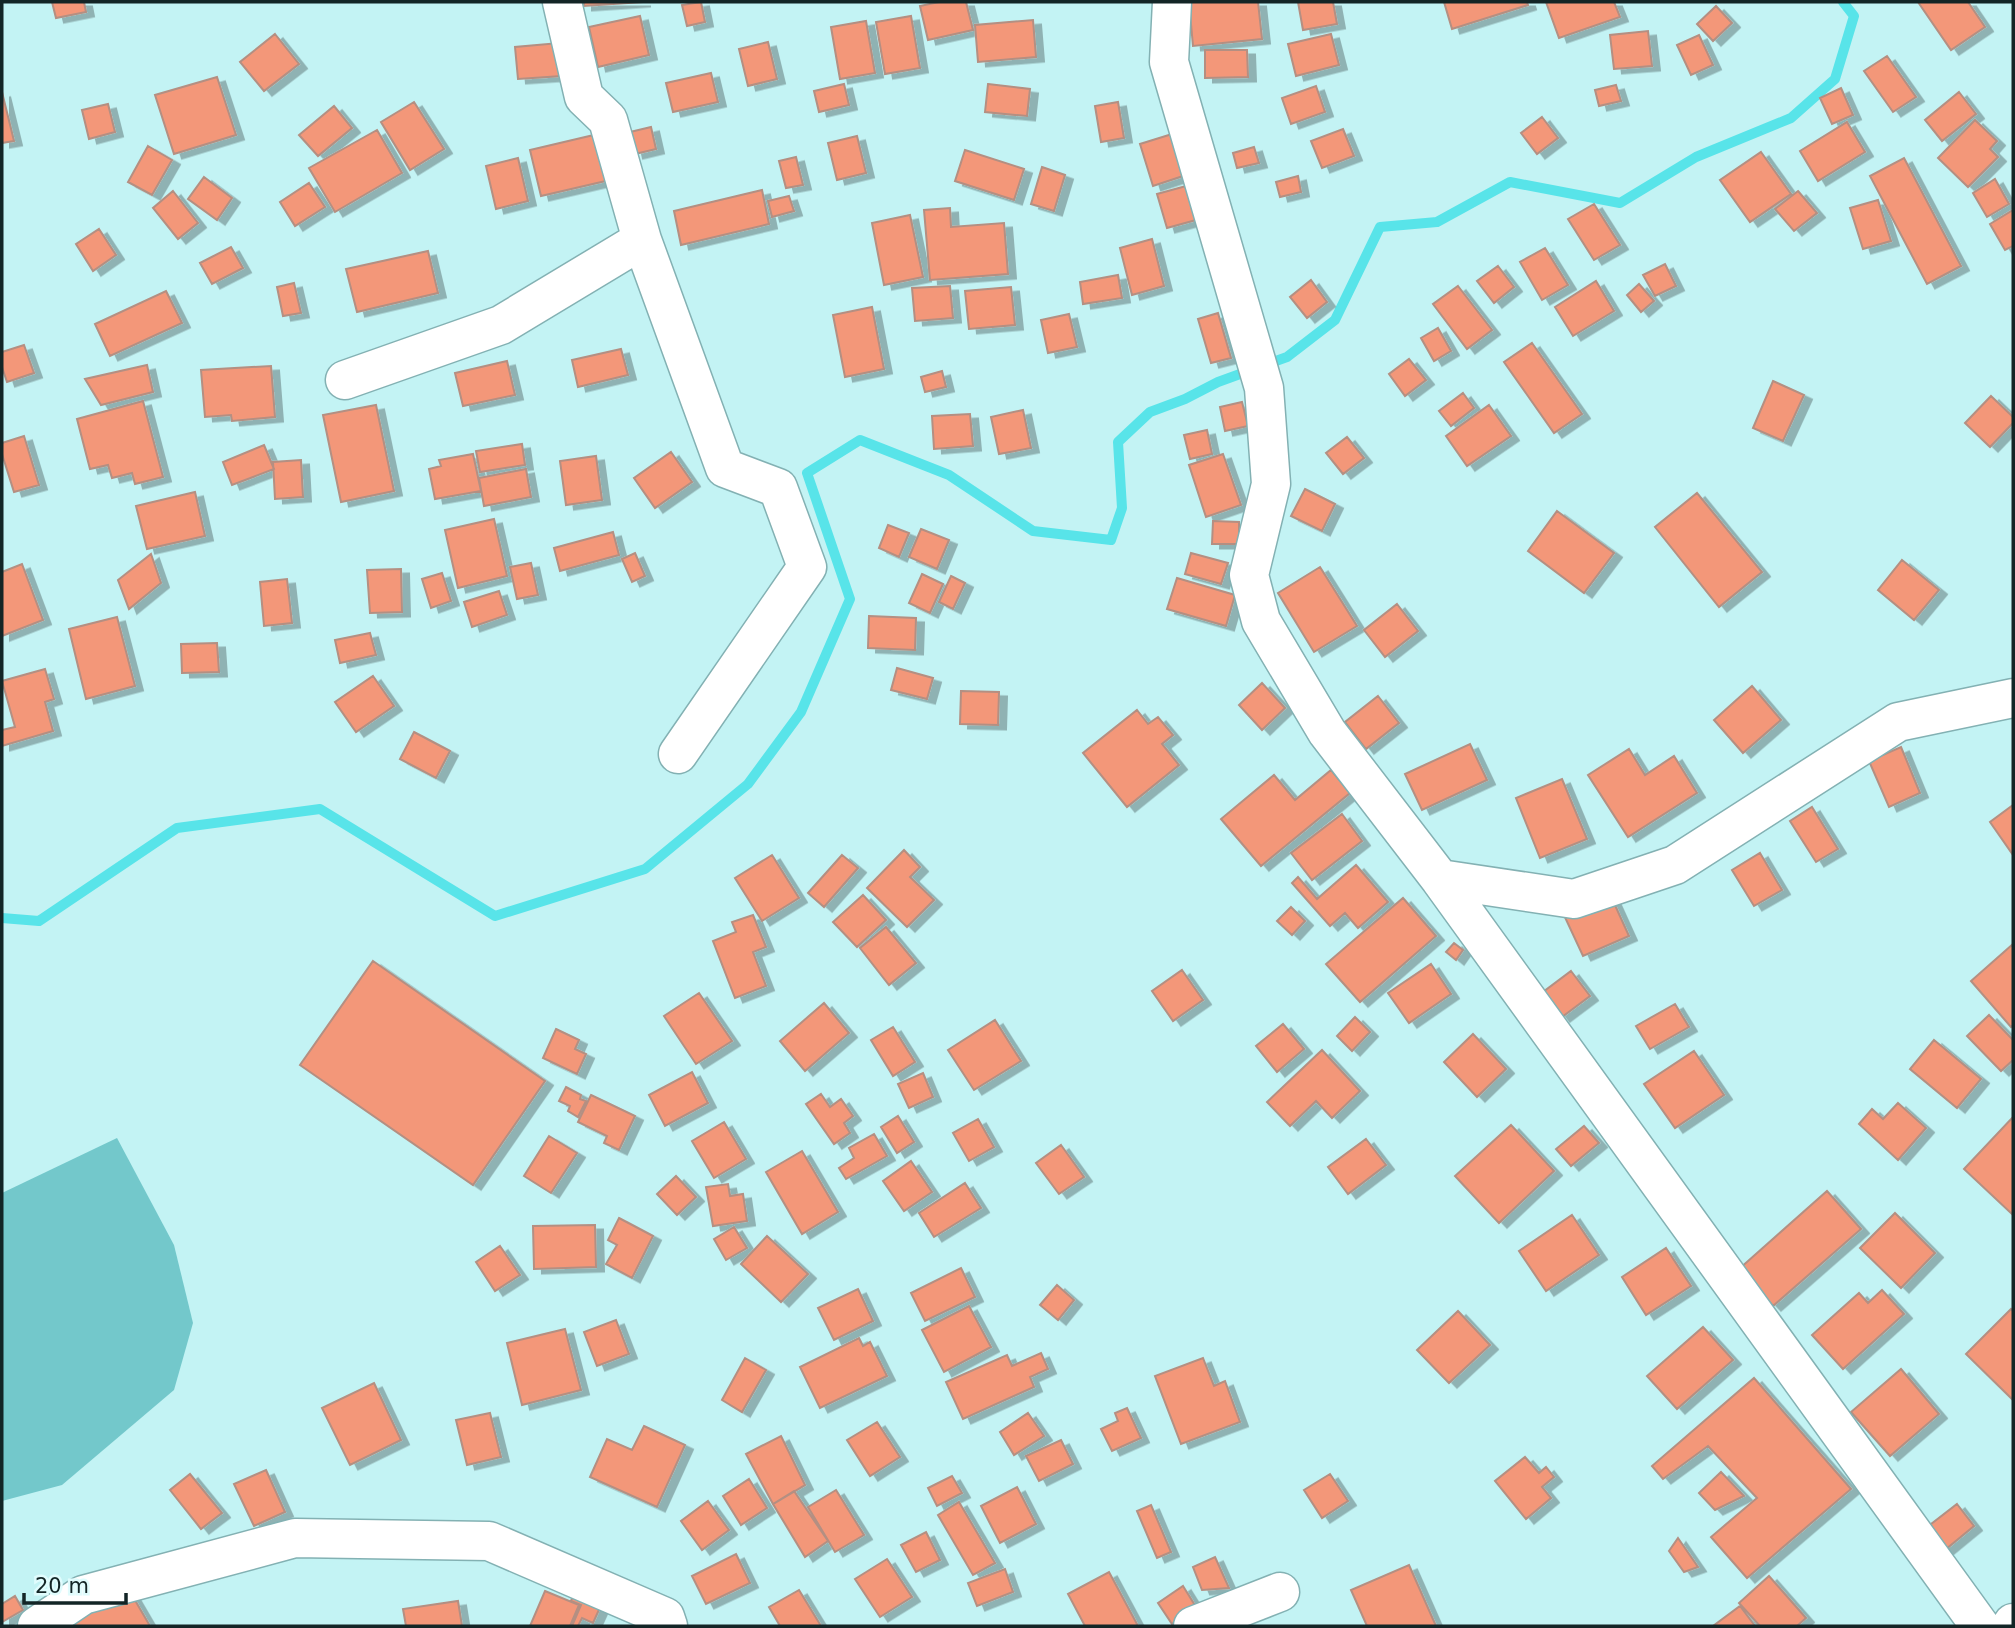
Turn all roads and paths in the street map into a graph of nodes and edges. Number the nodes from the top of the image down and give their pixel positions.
1 (562, 2) edge
2 (1172, 2) edge
3 (642, 240) junction
4 (345, 380) dead end
5 (2013, 698) edge
6 (678, 754) dead end
7 (1440, 879) junction
8 (1280, 1592) dead end
9 (37, 1626) edge
10 (668, 1626) edge
11 (1193, 1626) edge
12 (1980, 1626) edge

1 - 3 street
2 - 7 street
3 - 4 street
3 - 6 street
5 - 7 street
7 - 12 street
8 - 11 street
9 - 10 street

